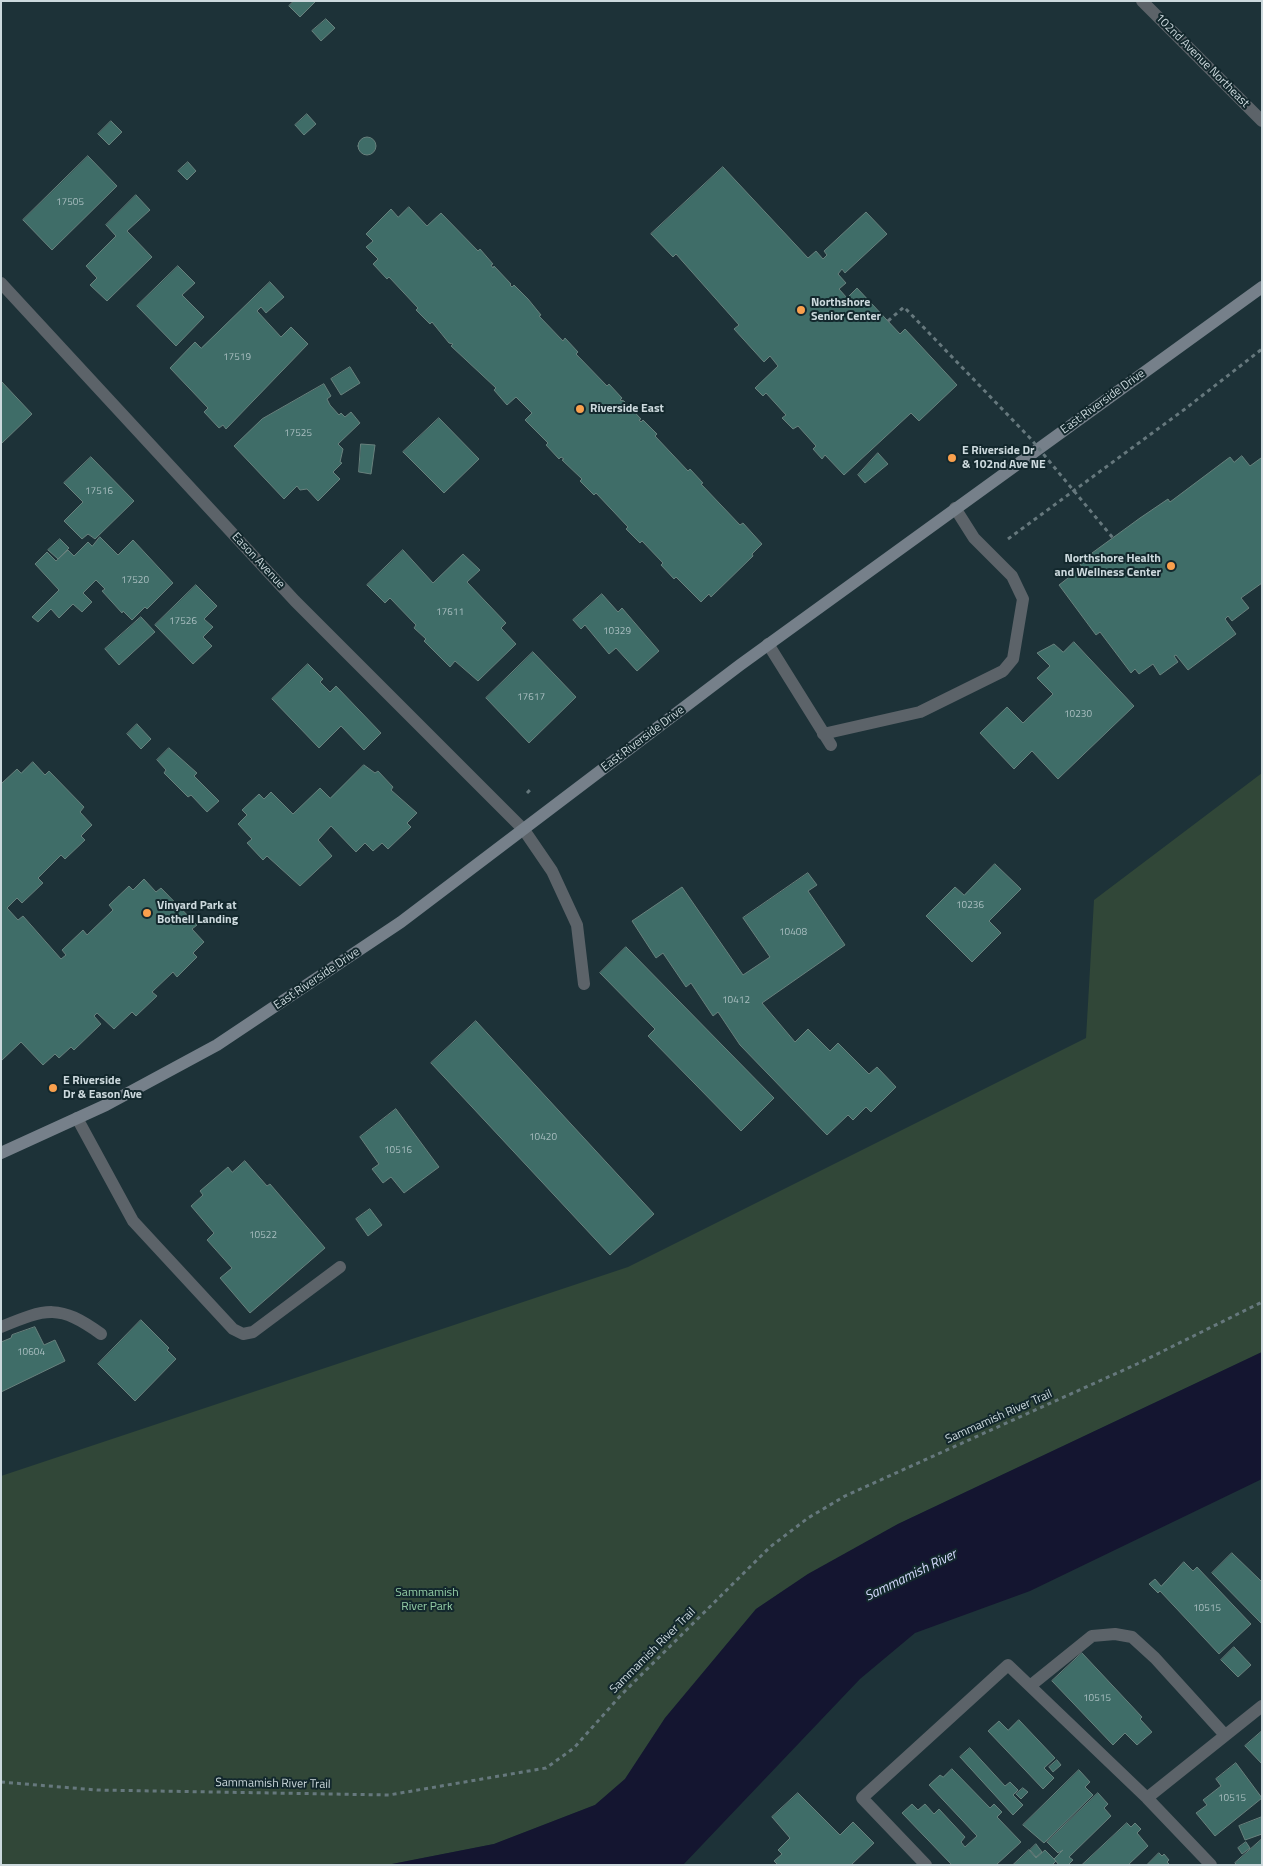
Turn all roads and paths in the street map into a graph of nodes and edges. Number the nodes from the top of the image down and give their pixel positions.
1 (1142, 1) edge
2 (1262, 121) edge
3 (1, 283) edge
4 (1262, 287) edge
5 (888, 322) dead end
6 (1262, 349) edge
7 (955, 508) junction
8 (1113, 538) dead end
9 (989, 553) junction
10 (768, 644) junction
11 (823, 734) junction
12 (831, 746) dead end
13 (530, 790) dead end
14 (527, 793) dead end
15 (524, 830) junction
16 (584, 984) dead end
17 (77, 1118) junction
18 (1, 1154) edge
19 (340, 1267) dead end
20 (1262, 1302) edge
21 (1, 1327) edge
22 (100, 1334) dead end
23 (1030, 1686) junction
24 (1262, 1706) edge
25 (1225, 1735) junction
26 (1, 1782) edge
27 (1147, 1798) junction
28 (926, 1865) edge
29 (1211, 1865) edge

1 - 2 street, 102nd Avenue Northeast
3 - 15 street, Eason Avenue
4 - 7 main road, East Riverside Drive
5 - 8 path, bridge
6 - 9 path
7 - 9 street
7 - 10 main road, East Riverside Drive
9 - 11 street
10 - 11 street
10 - 15 main road, East Riverside Drive
11 - 12 street
13 - 14 path
15 - 16 street, Eason Avenue
15 - 17 main road, East Riverside Drive
17 - 18 main road, East Riverside Drive
17 - 19 street
20 - 26 path, Sammamish River Trail
21 - 22 street
23 - 25 street
23 - 27 street
23 - 28 street
24 - 25 street
25 - 27 street
27 - 29 street

